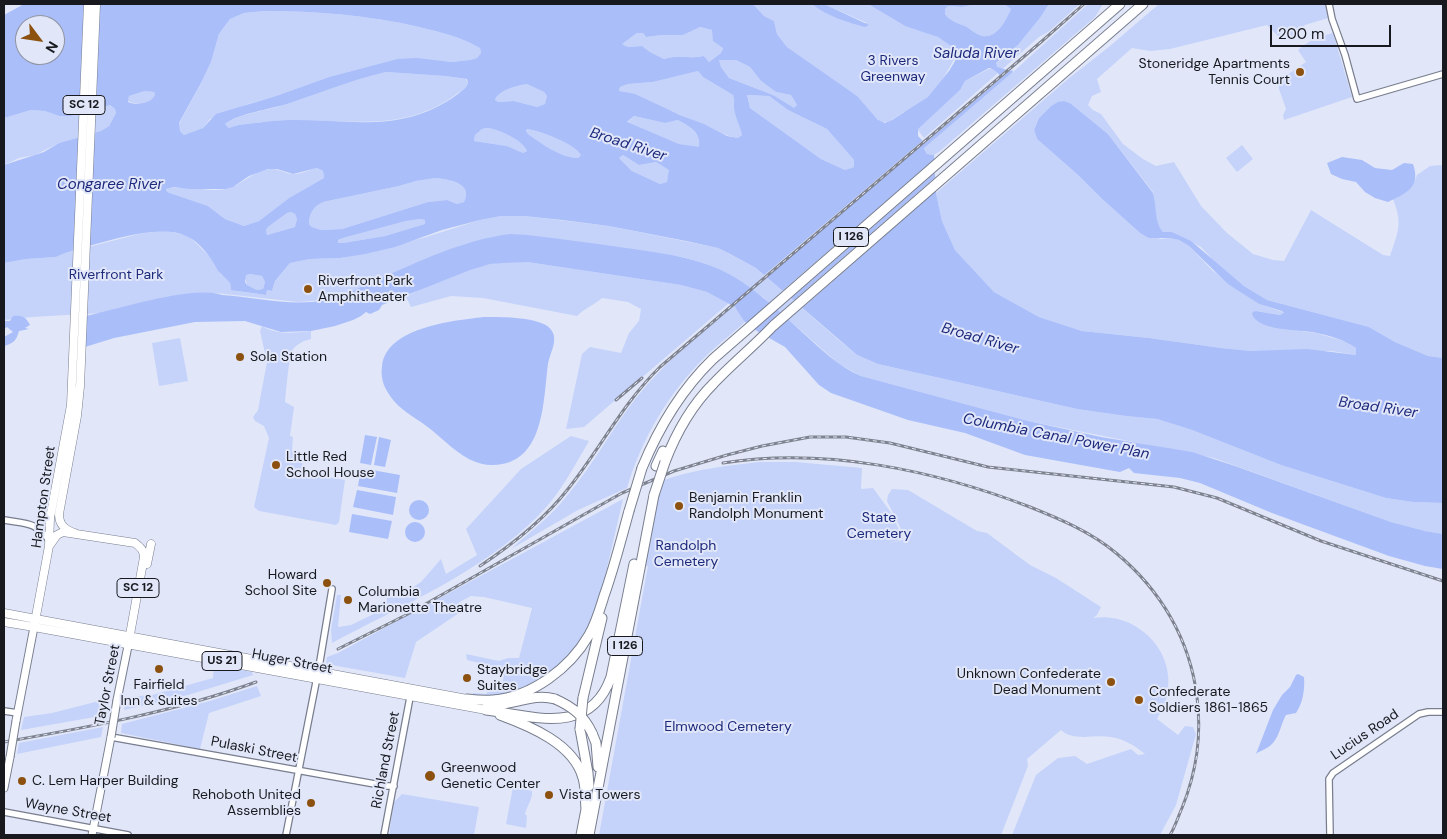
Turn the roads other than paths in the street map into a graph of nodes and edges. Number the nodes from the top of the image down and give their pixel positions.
1 (88, 4) edge
2 (1120, 4) edge
3 (1143, 4) edge
4 (1329, 4) edge
5 (96, 6) edge
6 (1443, 74) edge
7 (84, 206) junction
8 (76, 386) junction
9 (650, 496) junction
10 (50, 518) junction
11 (4, 520) edge
12 (36, 526) junction
13 (75, 533) junction
14 (49, 543) junction
15 (151, 544) dead end
16 (612, 572) junction
17 (140, 579) junction
18 (332, 589) dead end
19 (4, 613) edge
20 (4, 622) edge
21 (35, 623) junction
22 (130, 636) junction
23 (128, 646) junction
24 (317, 676) junction
25 (411, 693) junction
26 (466, 699) junction
27 (4, 710) edge
28 (486, 710) junction
29 (1443, 712) edge
30 (17, 717) junction
31 (111, 737) junction
32 (298, 770) junction
33 (394, 786) junction
34 (4, 788) edge
35 (595, 797) junction
36 (586, 809) junction
37 (4, 812) edge
38 (587, 823) junction
39 (93, 832) edge
40 (128, 835) edge
41 (286, 835) edge
42 (384, 835) edge
43 (581, 835) edge
44 (589, 835) edge
45 (1330, 835) edge

1 - 7 main road, SC 12
2 - 16 highway, I 126, bridge
3 - 9 highway, I 126, bridge
4 - 6 street
5 - 7 main road, SC 12
7 - 8 main road, Hampton Street / SC 12
8 - 10 main road, Hampton Street / SC 12
8 - 13 main road, Hampton Street / SC 12
9 - 28 highway
9 - 35 highway, I 126
10 - 12 street
10 - 14 main road, Hampton Street / SC 12
11 - 12 street
12 - 14 street
13 - 14 main road
13 - 17 main road, Taylor Street / SC 12
14 - 21 main road, Hampton Street / SC 12
15 - 17 main road
16 - 26 highway
16 - 36 highway, I 126, bridge
17 - 22 main road, Taylor Street / SC 12
18 - 24 street
19 - 21 main road, Huger Street / US 21
20 - 21 main road, Huger Street / US 21
21 - 22 main road, Huger Street / US 21
21 - 23 main road, Huger Street / US 21
21 - 30 main road, Hampton Street / SC 12
22 - 23 main road, Taylor Street / SC 12
22 - 24 main road, Huger Street / US 21
23 - 24 main road, Huger Street / US 21
23 - 31 main road, Taylor Street / SC 12, bridge
24 - 25 main road, Huger Street / US 21
24 - 32 street
25 - 26 main road, Huger Street / US 21
25 - 28 main road, Huger Street / US 21
25 - 33 street, Richland Street
26 - 35 highway, US 21, bridge
27 - 30 street
28 - 36 highway, US 21
29 - 45 street, Lucius Road
30 - 34 main road, Hampton Street / SC 12, bridge
31 - 32 street, Pulaski Street
31 - 39 main road, Taylor Street / SC 12
32 - 33 street, Pulaski Street
32 - 41 street
33 - 42 street, Richland Street
35 - 38 highway, I 126
36 - 38 highway, I 126
37 - 39 street, Wayne Street
38 - 43 highway, I 126
38 - 44 highway, I 126
39 - 40 street, Wayne Street

